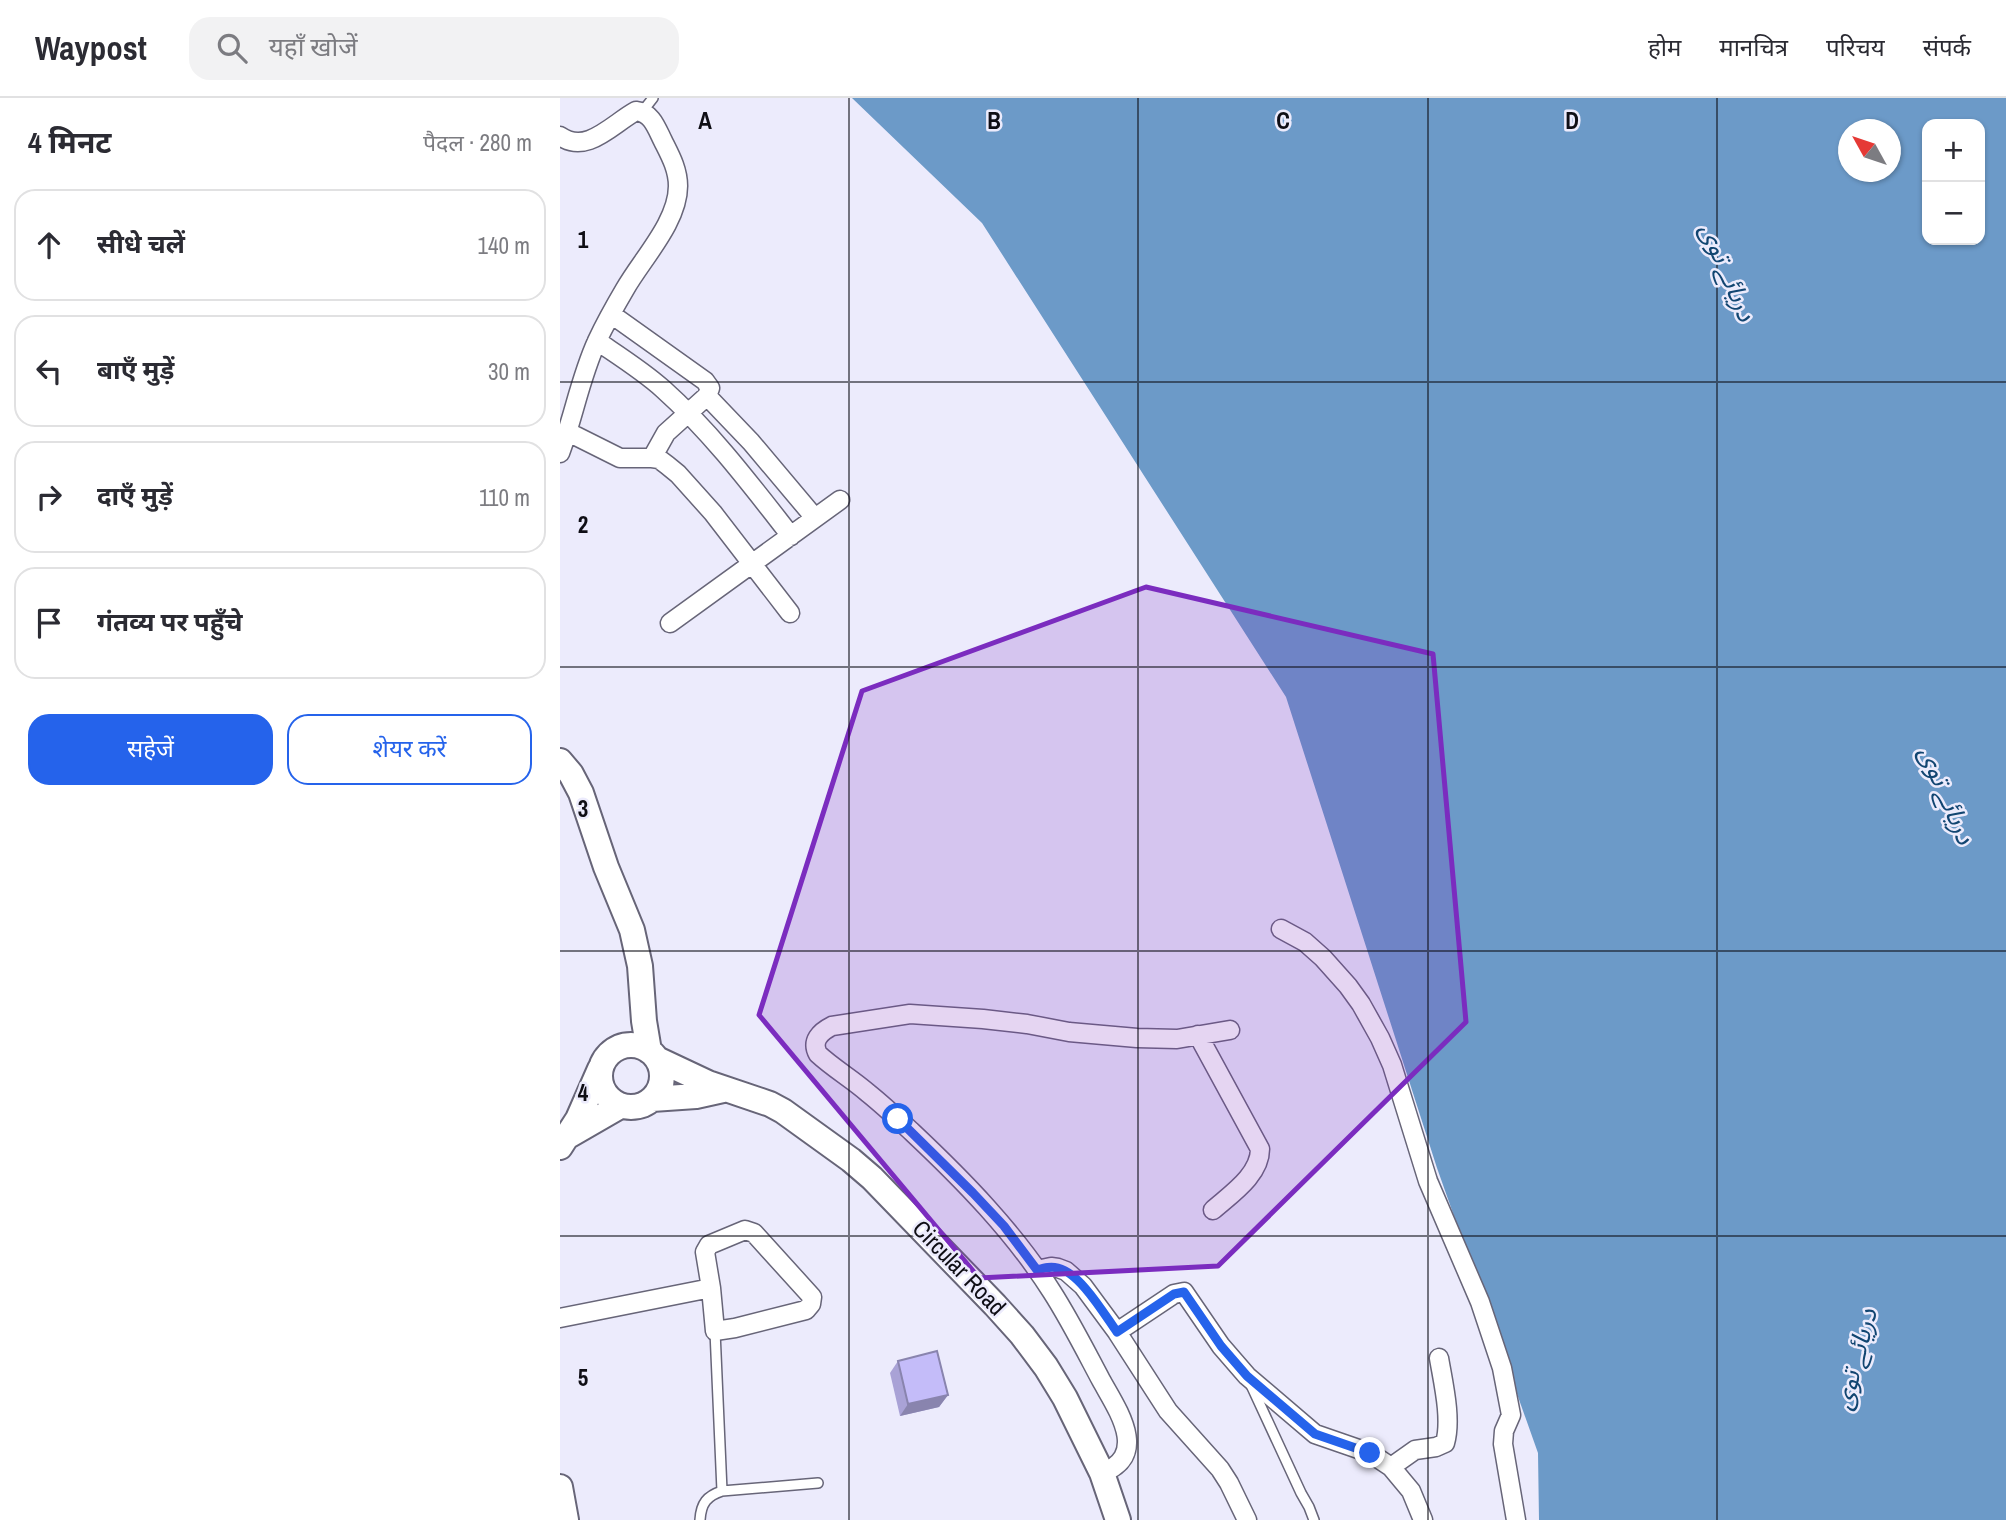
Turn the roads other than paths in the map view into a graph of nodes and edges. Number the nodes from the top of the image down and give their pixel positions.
1 (648, 105) edge
2 (560, 136) edge
3 (611, 314) junction
4 (597, 341) junction
5 (707, 396) junction
6 (688, 413) junction
7 (568, 432) junction
8 (560, 453) edge
9 (652, 458) junction
10 (840, 500) dead end
11 (815, 518) junction
12 (791, 536) junction
13 (751, 564) junction
14 (790, 613) dead end
15 (670, 623) dead end
16 (560, 761) edge
17 (1281, 929) dead end
18 (640, 986) junction
19 (1230, 1030) dead end
20 (1198, 1035) junction
21 (653, 1055) junction
22 (606, 1061) junction
23 (723, 1090) junction
24 (652, 1099) junction
25 (620, 1105) junction
26 (564, 1142) edge
27 (1213, 1210) dead end
28 (1037, 1270) junction
29 (712, 1288) junction
30 (560, 1318) edge
31 (715, 1331) junction
32 (1117, 1332) junction
33 (1439, 1358) dead end
34 (1247, 1376) junction
35 (1391, 1467) junction
36 (1102, 1473) junction
37 (818, 1483) dead end
38 (560, 1487) edge
39 (722, 1491) junction
40 (569, 1520) edge
41 (700, 1520) edge
42 (1118, 1520) edge
43 (1247, 1520) edge
44 (1314, 1520) edge
45 (1423, 1520) edge
46 (1516, 1520) edge

1 - 2 street
1 - 3 street
3 - 4 street
3 - 5 street
4 - 6 street
4 - 7 street
5 - 6 street
5 - 11 street
6 - 9 street
6 - 12 street
7 - 8 street
7 - 9 street
9 - 13 street
10 - 11 street
11 - 12 street
12 - 13 street
13 - 14 street
13 - 15 street
16 - 18 main road
17 - 46 street
18 - 21 main road
18 - 22 main road
19 - 20 street
20 - 27 street
20 - 28 street
21 - 22 main road
21 - 23 main road, Circular Road
21 - 24 main road
22 - 25 main road
22 - 26 main road
23 - 24 main road
23 - 36 main road, Circular Road
24 - 25 main road
25 - 26 main road
28 - 32 street
28 - 36 street
29 - 30 street
29 - 31 street
29 - 31 street
31 - 39 lane
32 - 34 street
32 - 43 street
33 - 35 street
34 - 35 street
34 - 44 lane
35 - 45 street
36 - 42 main road, Circular Road
37 - 39 lane
38 - 40 main road
39 - 41 lane

